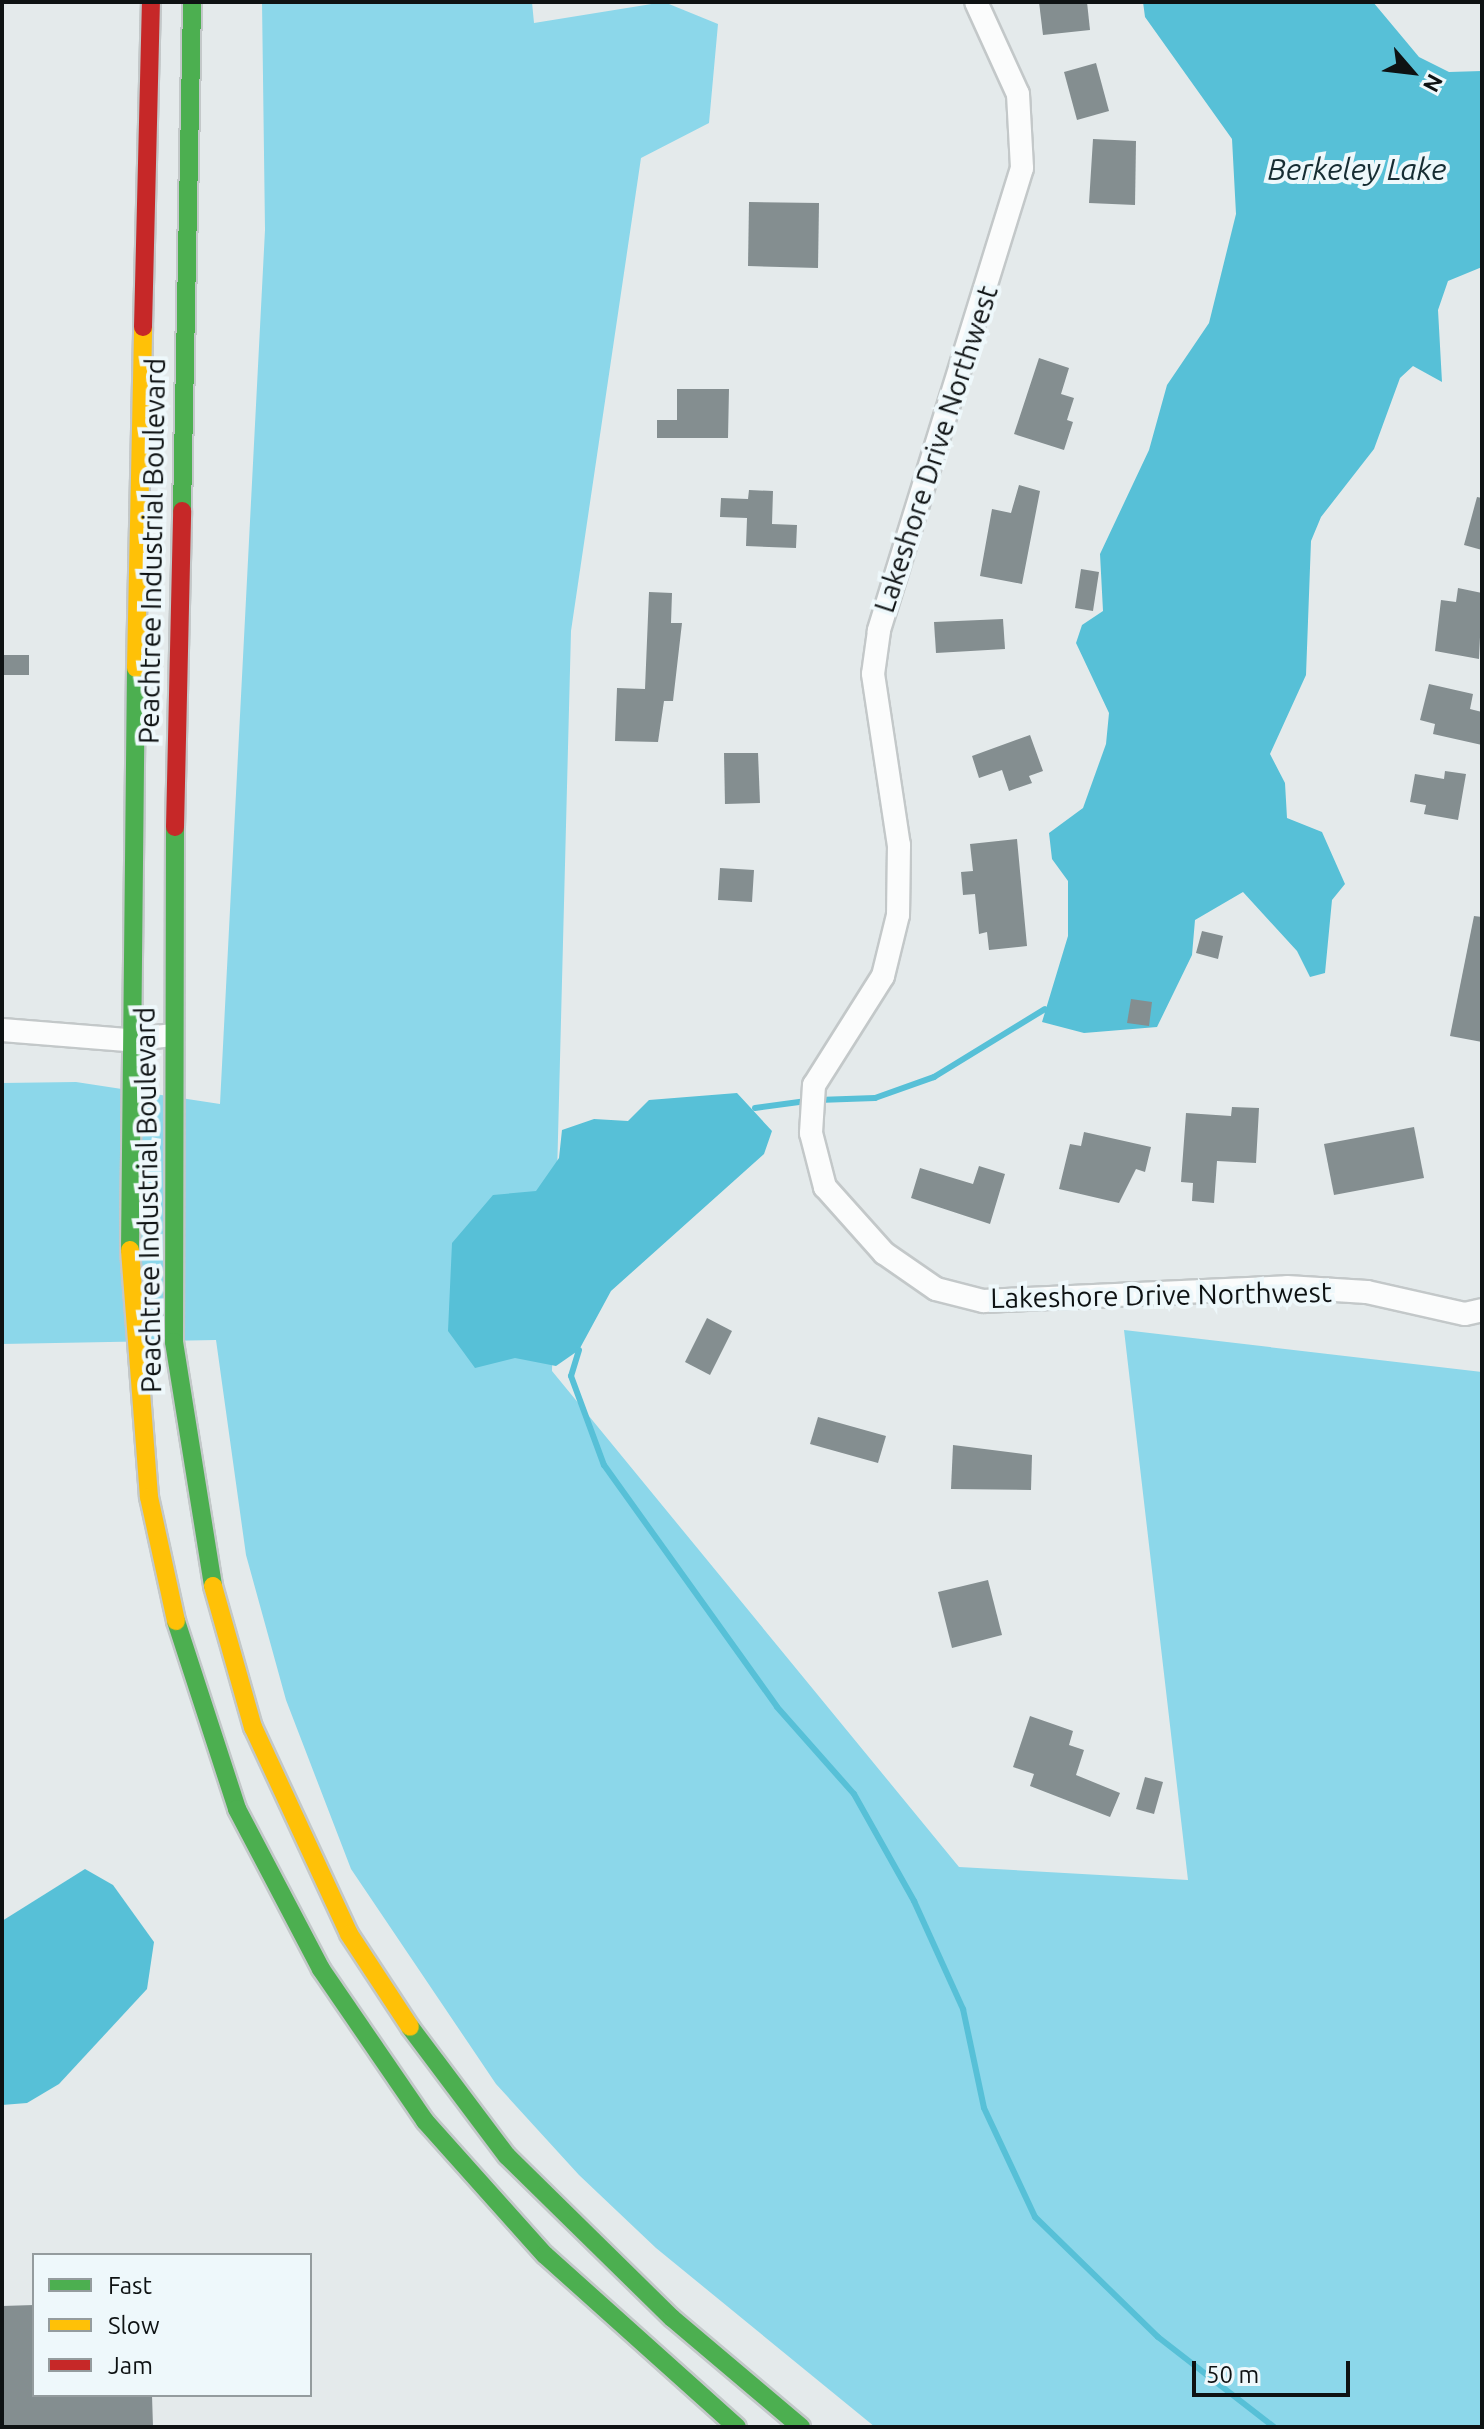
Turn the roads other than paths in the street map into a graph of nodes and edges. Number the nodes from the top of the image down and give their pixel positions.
1 (151, 2) edge
2 (192, 2) edge
3 (976, 2) edge
4 (2, 1030) edge
5 (172, 1035) junction
6 (127, 1040) junction
7 (1482, 1310) edge
8 (737, 2427) edge
9 (801, 2427) edge

1 - 6 highway, Peachtree Industrial Boulevard
2 - 5 highway, Peachtree Industrial Boulevard
3 - 7 street, Lakeshore Drive Northwest
4 - 6 street
5 - 6 street
5 - 9 highway, Peachtree Industrial Boulevard
6 - 8 highway, Peachtree Industrial Boulevard

